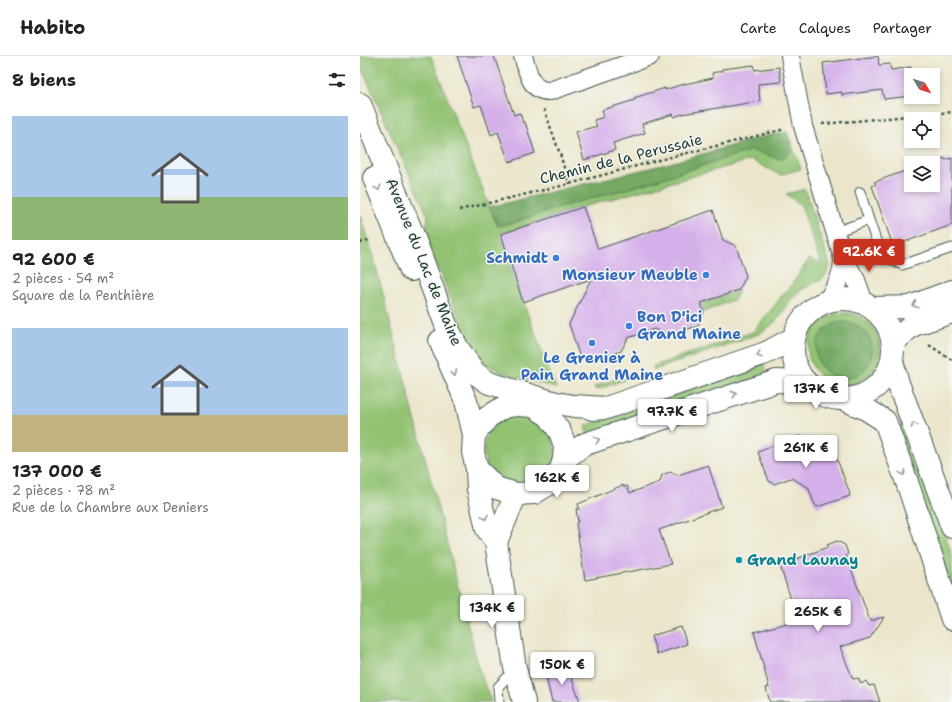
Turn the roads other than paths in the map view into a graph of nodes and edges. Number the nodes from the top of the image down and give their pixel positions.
1 (523, 56) edge
2 (650, 56) edge
3 (790, 56) edge
4 (360, 104) edge
5 (360, 138) edge
6 (860, 192) dead end
7 (869, 220) junction
8 (835, 232) junction
9 (952, 248) edge
10 (843, 258) junction
11 (952, 291) edge
12 (827, 301) junction
13 (868, 306) junction
14 (952, 312) edge
15 (794, 338) junction
16 (892, 352) junction
17 (806, 382) junction
18 (843, 399) junction
19 (533, 404) junction
20 (606, 408) junction
21 (474, 435) junction
22 (564, 459) junction
23 (477, 469) junction
24 (516, 494) junction
25 (952, 527) edge
26 (496, 542) junction
27 (952, 619) edge
28 (515, 668) junction
29 (499, 702) edge
30 (524, 702) edge

1 - 2 street
3 - 8 street
4 - 19 street, Avenue du Lac de Maine
5 -> 21 street, Avenue du Lac de Maine
6 - 7 lane
7 - 8 lane
7 - 9 lane
8 - 10 street
10 - 12 street
10 - 13 street
11 -> 13 street
12 - 13 street
12 - 15 street
13 - 16 street
14 - 16 street
15 - 17 street
15 -> 20 street
16 - 18 street
25 -> 16 street
17 - 18 street
22 -> 17 street
18 -> 27 street
19 - 20 street
19 - 20 street, Avenue du Lac de Maine
19 - 21 street
19 - 22 street
21 - 23 street
22 - 24 street
23 - 24 street
23 -> 26 street
24 - 26 street
26 - 28 street
28 - 29 lane
28 - 30 street

